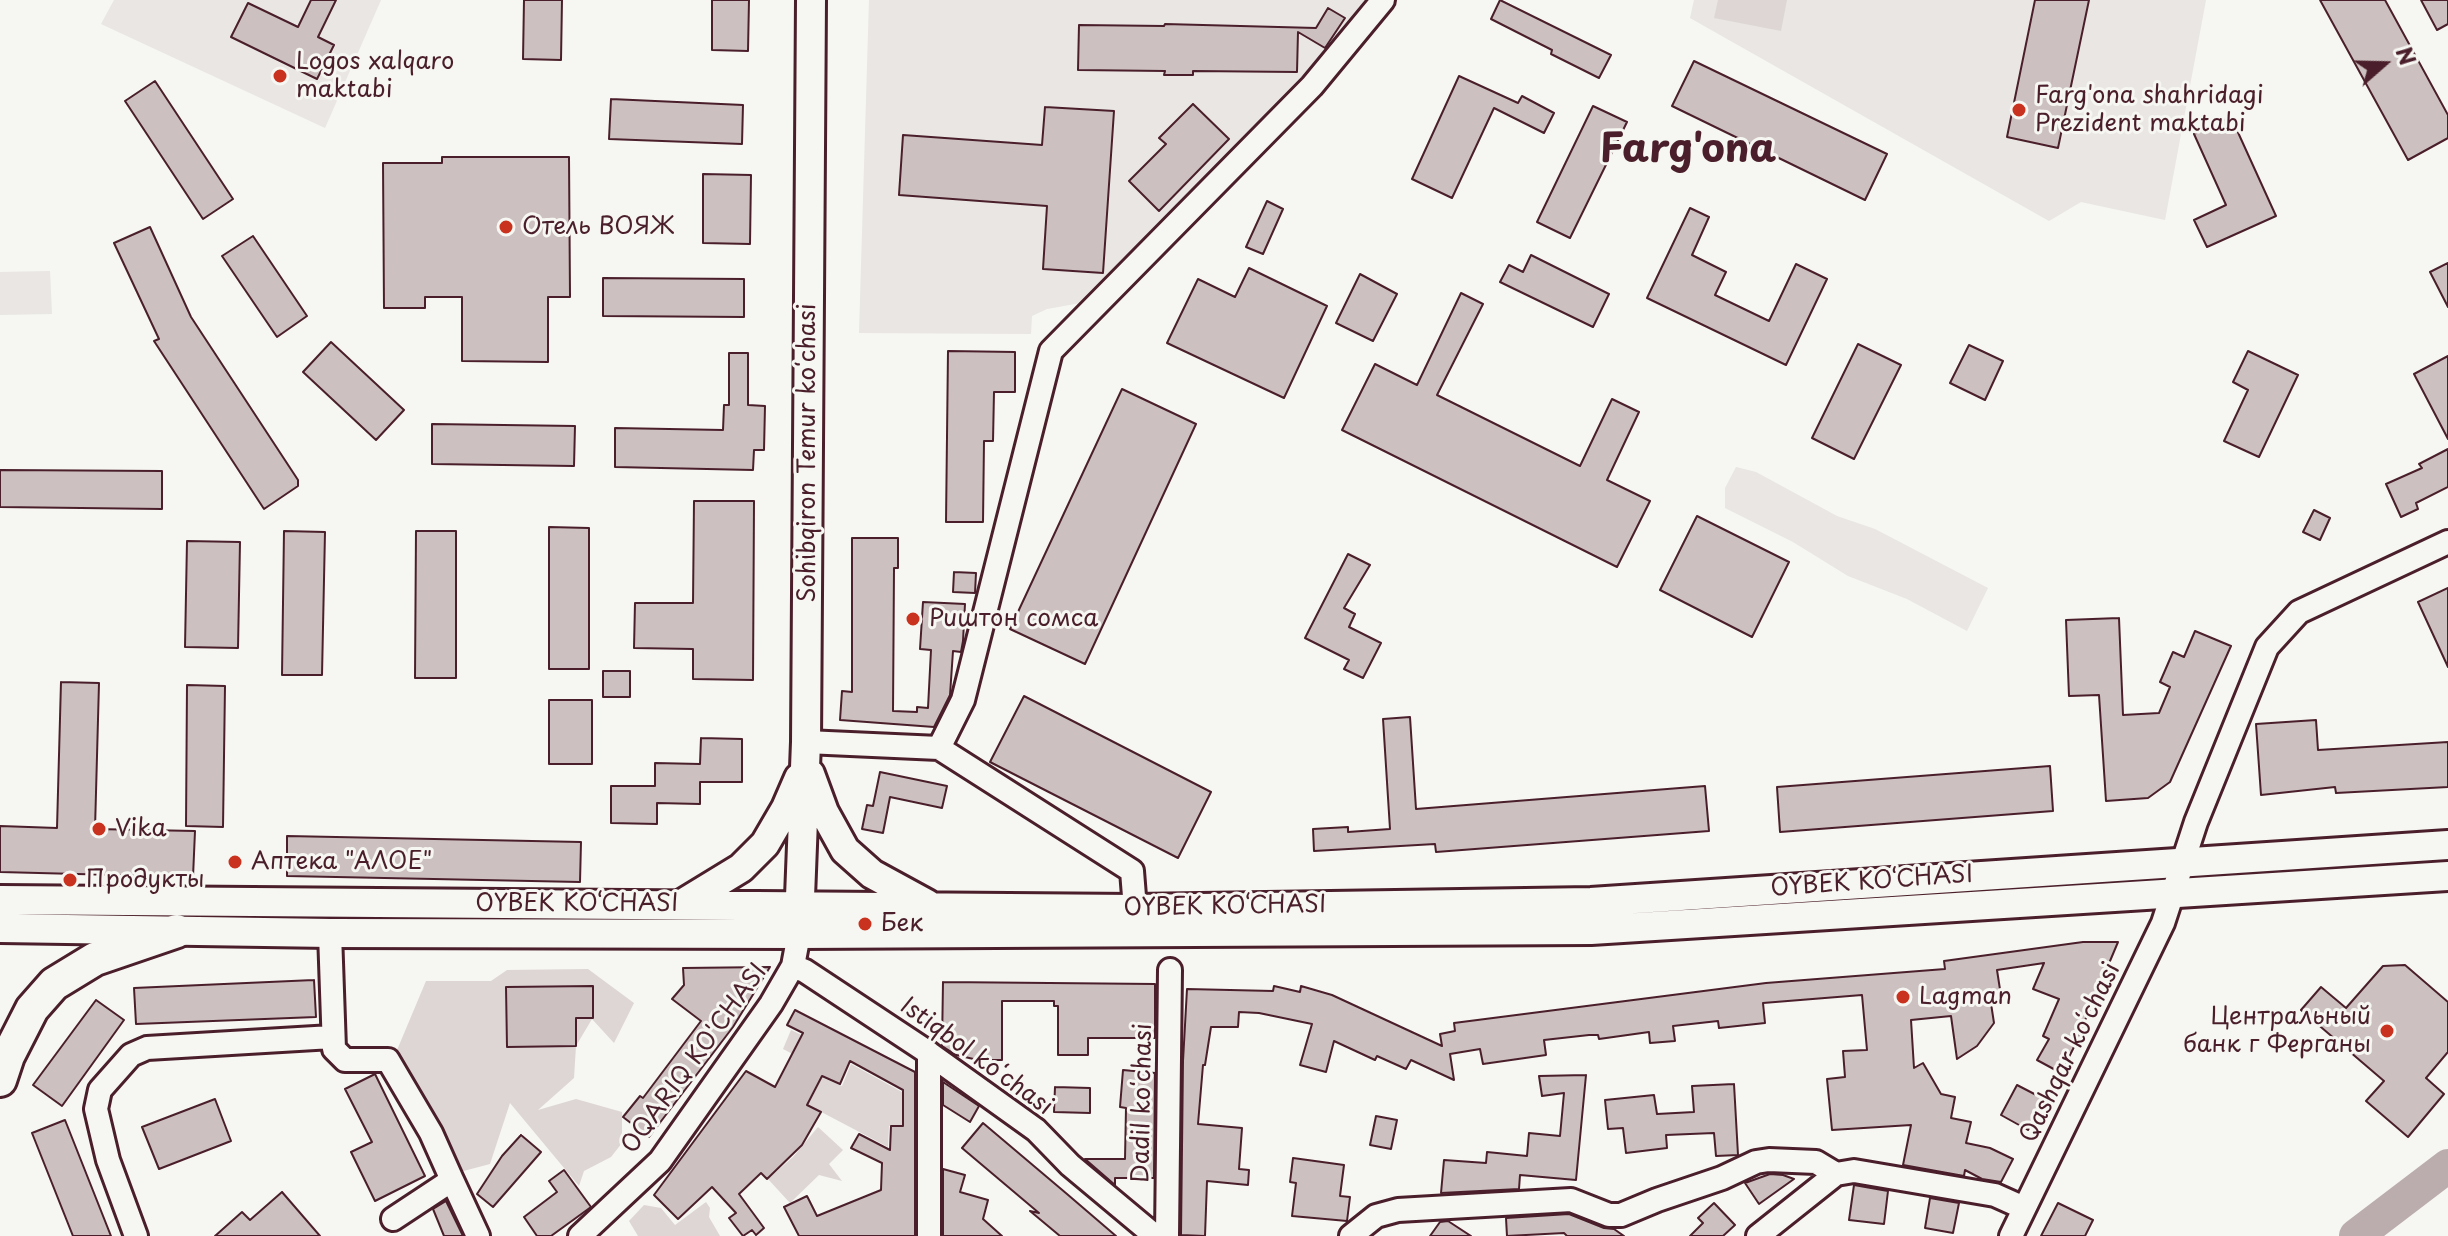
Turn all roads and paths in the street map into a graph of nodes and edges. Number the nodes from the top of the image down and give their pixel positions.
1 (811, 0) edge
2 (1383, 0) edge
3 (2448, 542) edge
4 (939, 748) junction
5 (806, 752) junction
6 (2448, 845) edge
7 (2183, 860) junction
8 (2448, 876) edge
9 (2173, 892) junction
10 (0, 900) edge
11 (682, 904) junction
12 (799, 905) junction
13 (931, 906) junction
14 (1135, 909) junction
15 (0, 928) edge
16 (177, 931) junction
17 (330, 933) junction
18 (799, 934) junction
19 (793, 966) junction
20 (1170, 970) dead end
21 (332, 1037) junction
22 (929, 1053) junction
23 (0, 1080) edge
24 (1836, 1174) junction
25 (452, 1180) junction
26 (2024, 1208) junction
27 (393, 1219) dead end
28 (136, 1236) edge
29 (478, 1236) edge
30 (580, 1236) edge
31 (929, 1236) edge
32 (1155, 1236) edge
33 (1167, 1236) edge
34 (1351, 1236) edge
35 (1758, 1236) edge
36 (2011, 1236) edge

1 - 5 main road, Sohibqiron Temur koʻchasi
2 - 4 street
3 - 7 street, Qashqar koʻchasi
4 - 5 street
4 - 14 street
5 - 11 main road
5 - 12 main road, Sohibqiron Temur koʻchasi
5 - 13 main road
6 - 7 main road, OYBEK KO‘CHASI
7 - 9 street, Qashqar koʻchasi
7 - 14 main road, OYBEK KO‘CHASI
8 - 9 main road, OYBEK KO‘CHASI
9 - 18 main road, OYBEK KO‘CHASI
9 - 26 street, Qashqar koʻchasi
10 - 11 main road, OYBEK KO‘CHASI
11 - 12 main road, OYBEK KO‘CHASI
12 - 13 main road, OYBEK KO‘CHASI
12 - 18 main road, Sohibqiron Temur koʻchasi
13 - 14 main road, OYBEK KO‘CHASI
15 - 16 main road, OYBEK KO‘CHASI
16 - 17 main road, OYBEK KO‘CHASI
16 - 23 highway
17 - 18 main road, OYBEK KO‘CHASI
17 - 21 street
18 - 19 street, OQARIQ KO'CHASI
19 - 22 street, Istiqbol koʻchasi
19 - 30 street, OQARIQ KO'CHASI
20 - 33 street, Dadil koʻchasi
21 - 25 street
21 - 28 street
22 - 31 street
22 - 32 street, Istiqbol koʻchasi
24 - 26 street
24 - 34 street
24 - 35 street
25 - 27 street
25 - 29 street
26 - 36 street, Qashqar koʻchasi

